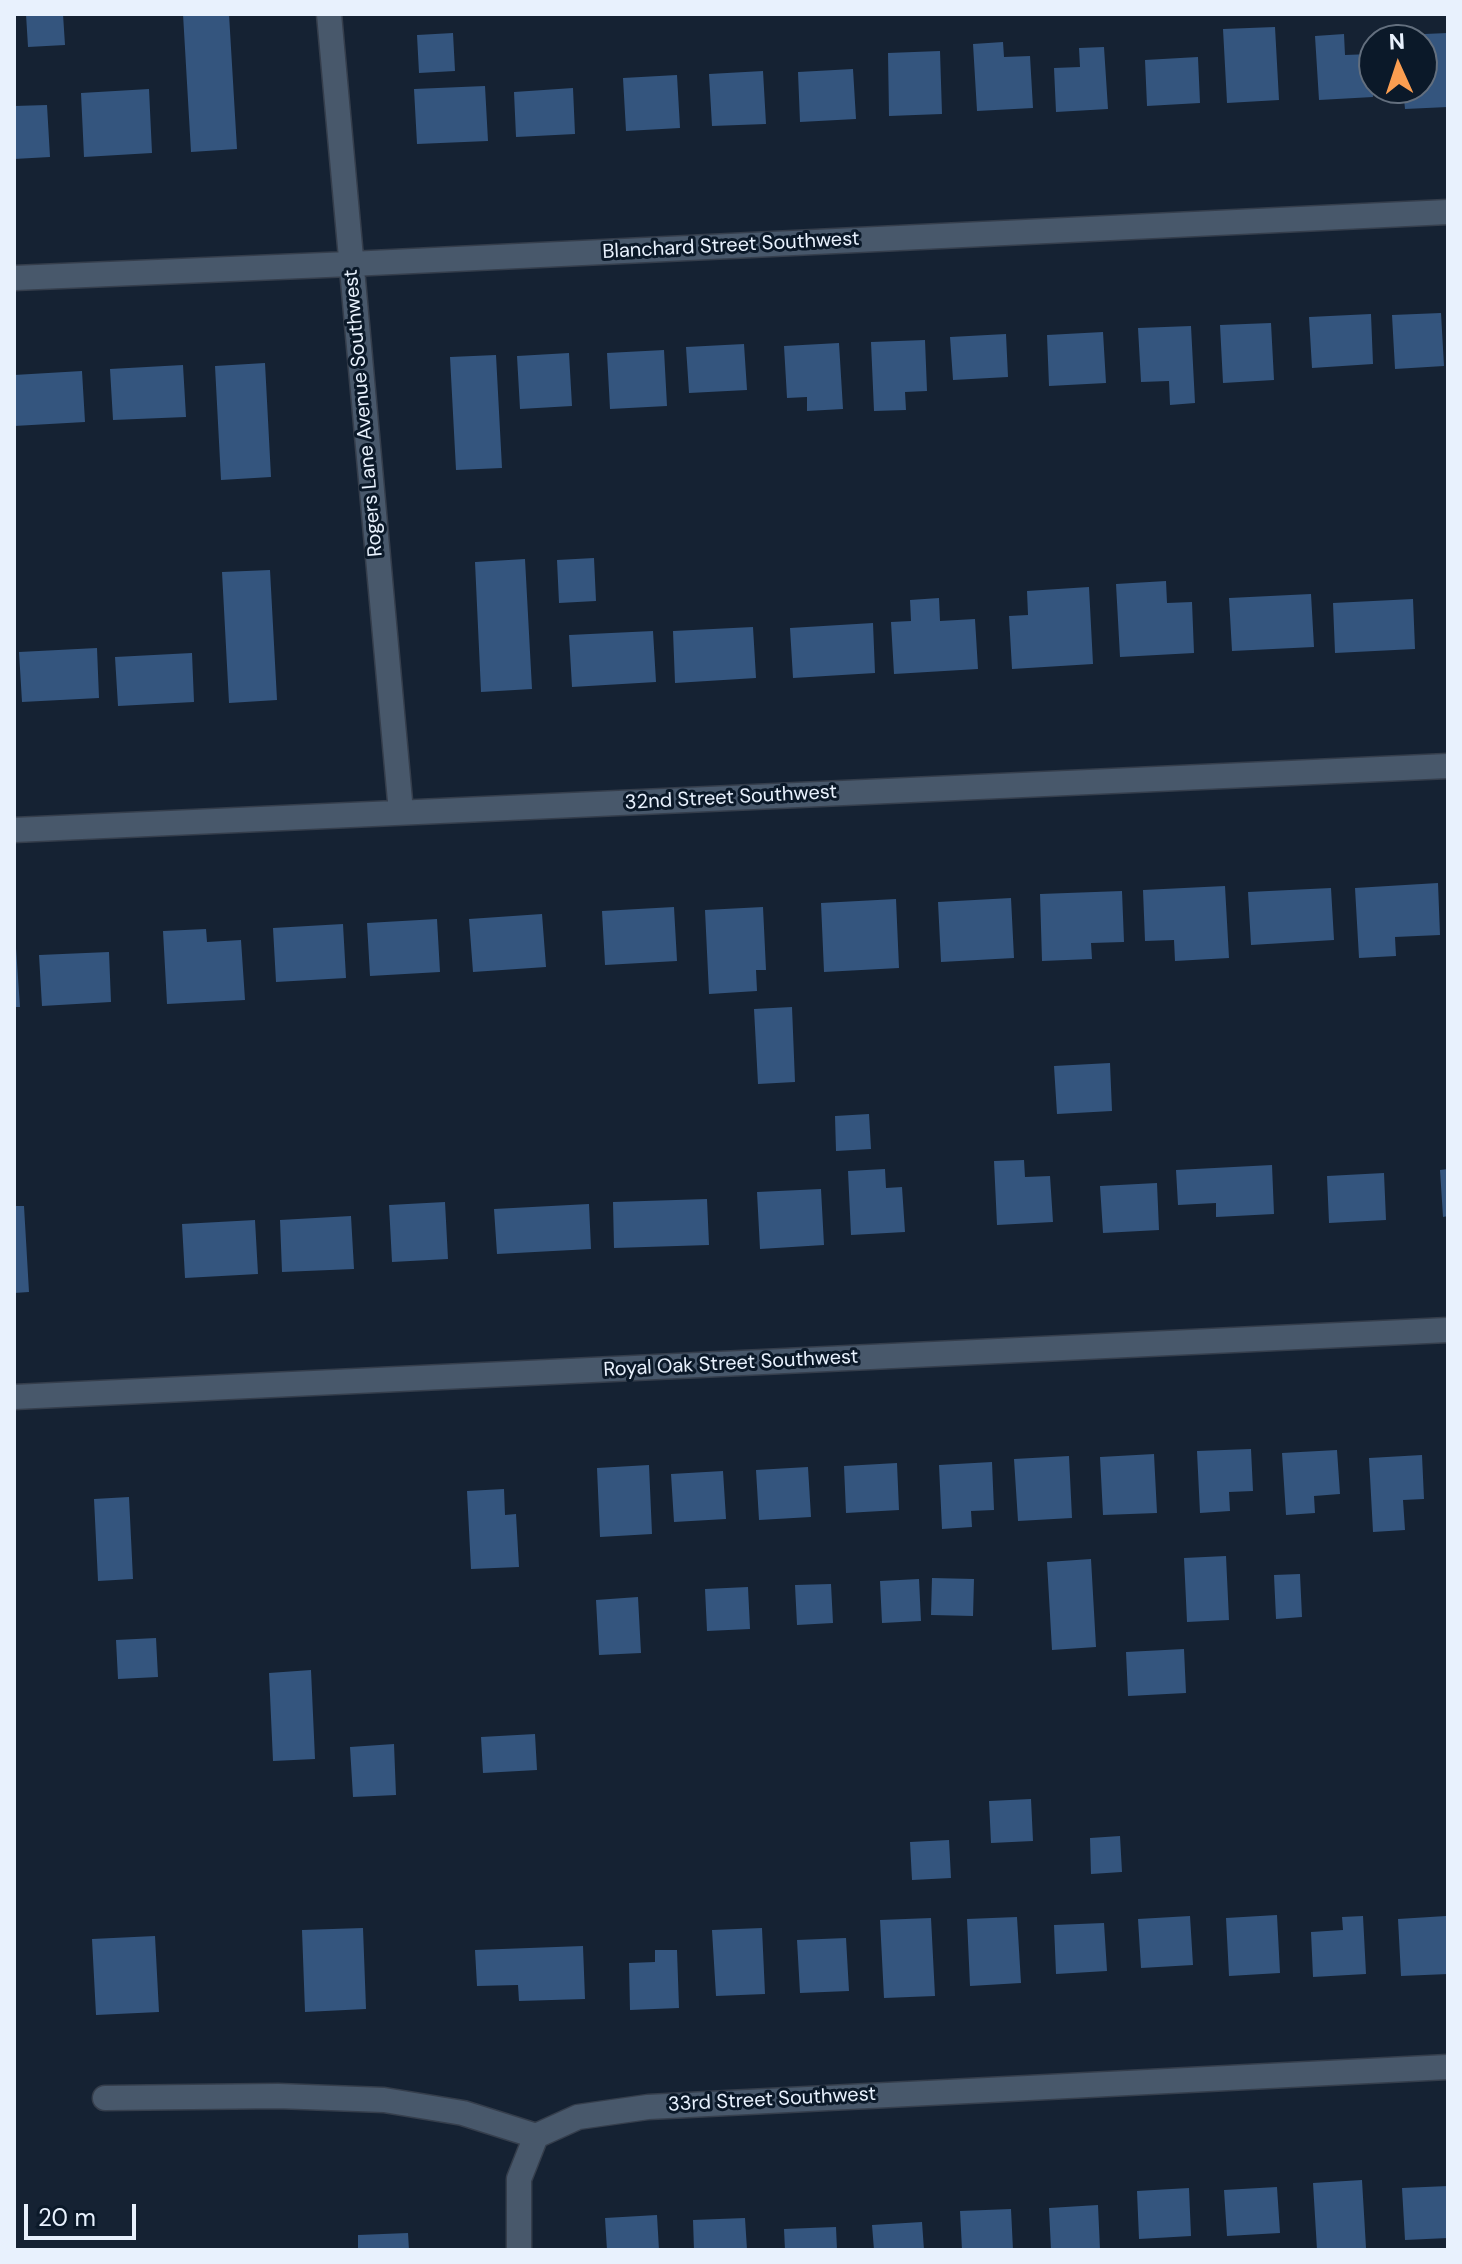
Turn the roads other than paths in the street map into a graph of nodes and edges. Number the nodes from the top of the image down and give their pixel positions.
1 (329, 14) edge
2 (1448, 212) edge
3 (350, 264) junction
4 (14, 278) edge
5 (1448, 766) edge
6 (401, 812) junction
7 (14, 830) edge
8 (1448, 1330) edge
9 (14, 1397) edge
10 (1448, 2067) edge
11 (105, 2098) dead end
12 (536, 2136) junction
13 (519, 2250) edge

1 - 3 street, Rogers Lane Avenue Southwest
2 - 3 street, Blanchard Street Southwest
3 - 4 street, Blanchard Street Southwest
3 - 6 street, Rogers Lane Avenue Southwest
5 - 6 street, 32nd Street Southwest
6 - 7 street, 32nd Street Southwest
8 - 9 street, Royal Oak Street Southwest
10 - 12 street, 33rd Street Southwest
11 - 12 street
12 - 13 street

